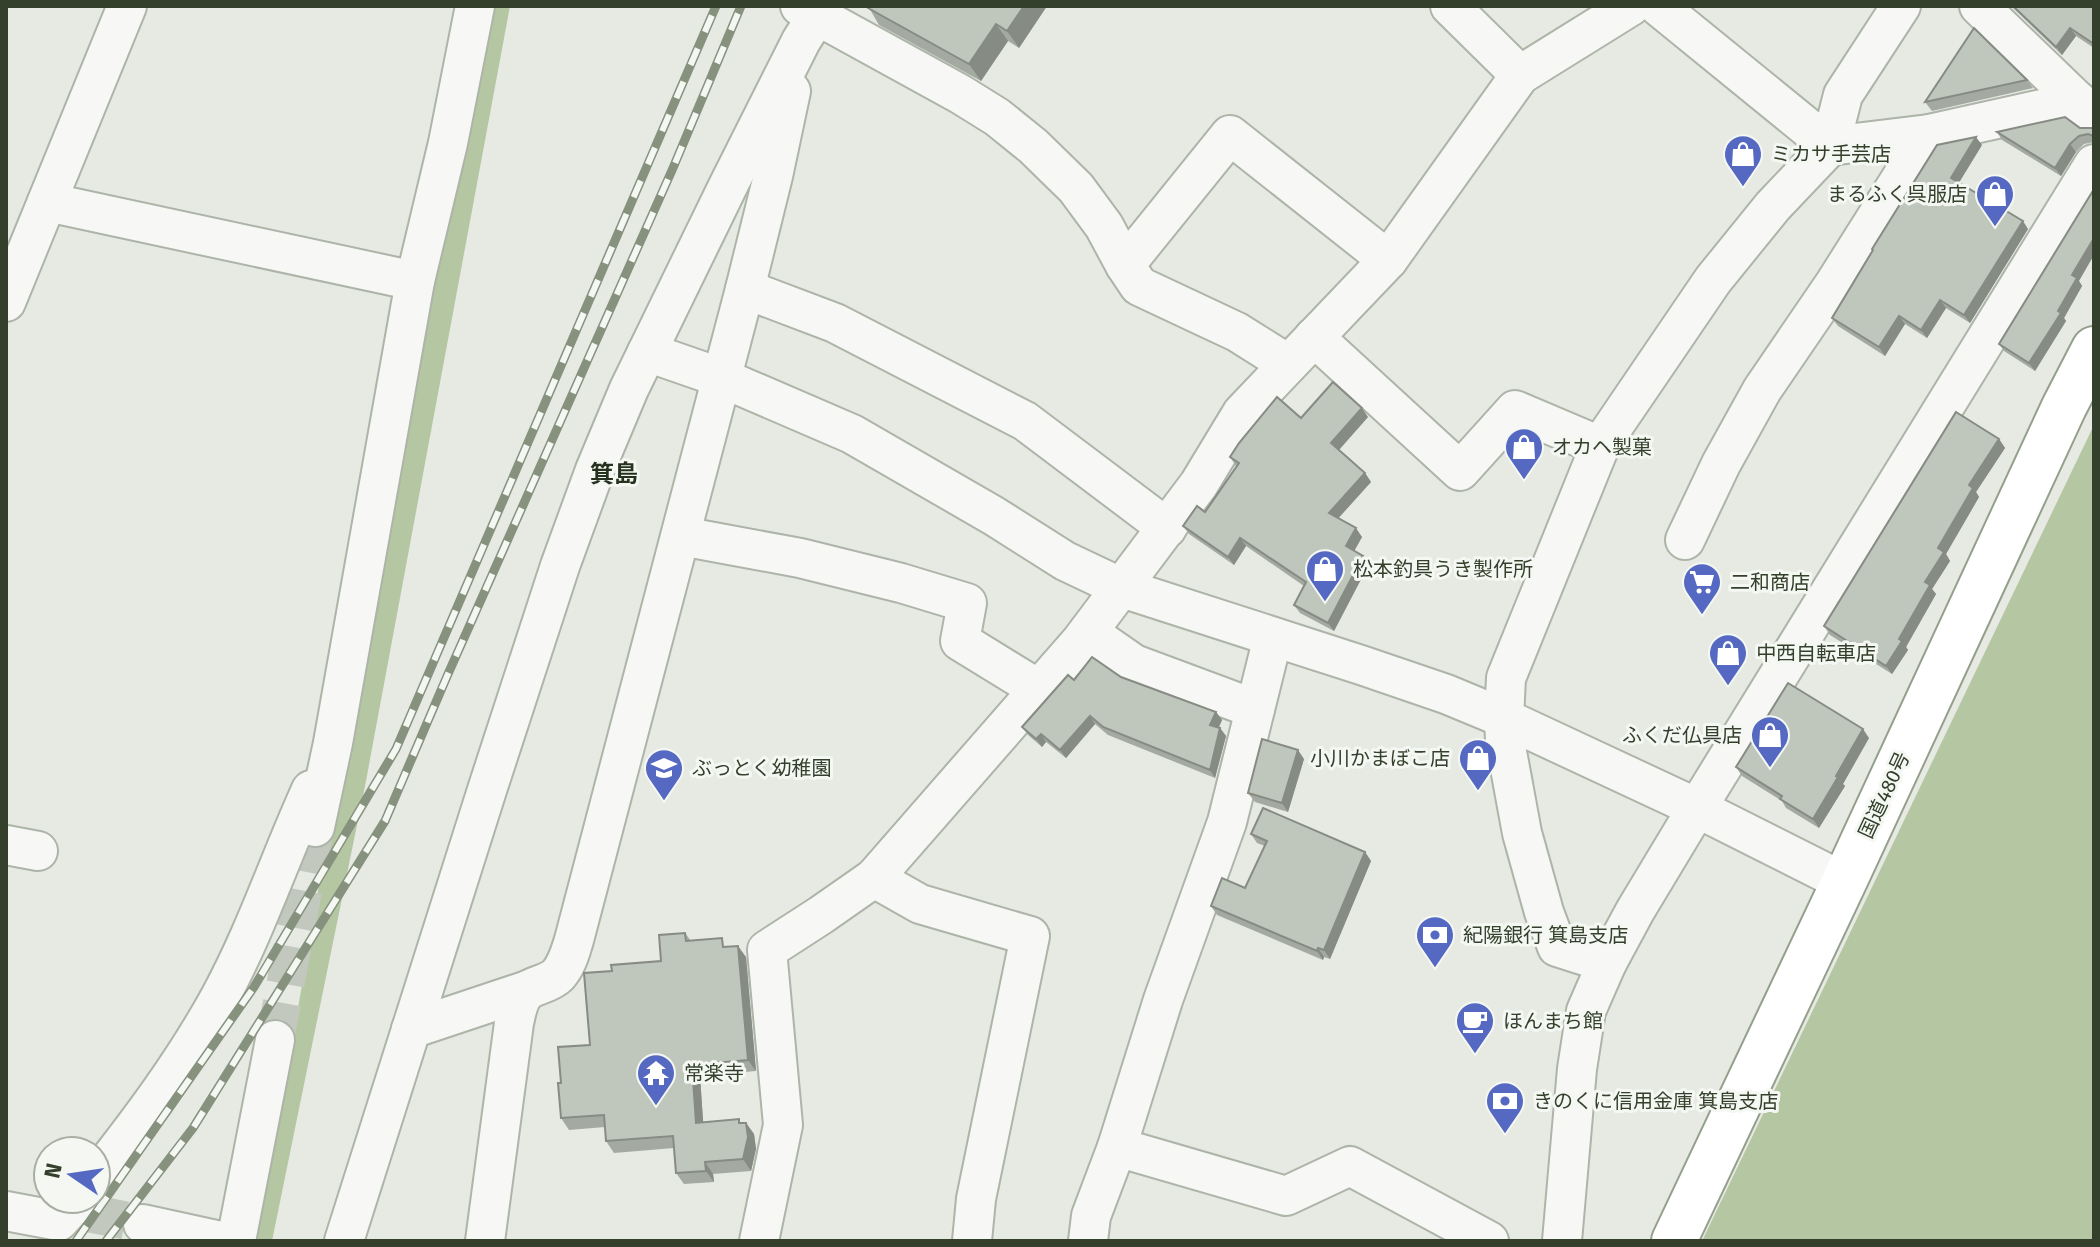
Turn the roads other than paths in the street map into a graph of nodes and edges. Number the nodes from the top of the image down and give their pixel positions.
1 (127, 6) edge
2 (475, 6) edge
3 (1450, 6) edge
4 (1631, 6) edge
5 (1658, 6) edge
6 (1901, 6) edge
7 (1979, 6) edge
8 (810, 17) edge
9 (1520, 75) junction
10 (2086, 109) edge
11 (1929, 134) junction
12 (1830, 146) junction
13 (2094, 164) edge
14 (47, 202) junction
15 (1388, 260) junction
16 (1125, 265) junction
17 (415, 281) junction
18 (745, 289) junction
19 (6, 302) edge
20 (1314, 337) junction
21 (2094, 349) edge
22 (647, 352) junction
23 (1288, 364) junction
24 (722, 378) junction
25 (1600, 446) junction
26 (1167, 528) junction
27 (681, 536) junction
28 (1685, 540) dead end
29 (1122, 588) junction
30 (1088, 632) junction
31 (1273, 637) junction
32 (1038, 689) junction
33 (1255, 709) junction
34 (1504, 718) junction
35 (333, 743) junction
36 (1697, 808) junction
37 (315, 827) tunnel mouth
38 (874, 878) junction
39 (1844, 882) junction
40 (1607, 963) junction
41 (528, 990) junction
42 (411, 1029) junction
43 (275, 1040) tunnel mouth
44 (1117, 1147) junction
45 (112, 1160) edge
46 (6, 1211) edge
47 (66, 1215) tunnel mouth
48 (143, 1224) tunnel mouth
49 (221, 1241) edge
50 (236, 1241) edge
51 (344, 1241) edge
52 (485, 1241) edge
53 (759, 1241) edge
54 (972, 1241) edge
55 (1088, 1241) edge
56 (1489, 1241) edge
57 (1562, 1241) edge
58 (1674, 1241) edge

1 - 14 street
2 - 17 street
3 - 9 street
4 - 9 street
5 - 12 street
6 - 12 street
7 - 10 street
8 - 16 street
8 - 18 street
8 - 22 street
9 - 15 street
10 - 11 street
11 - 12 street
11 - 28 street
12 - 25 street
13 - 36 street
14 - 17 street
14 - 19 street
15 - 16 street
15 - 20 street
16 - 23 street
17 - 35 street
18 - 24 street
18 - 26 street
20 - 23 street
20 - 25 street
21 - 39 highway, 国道480号
22 - 24 street
22 - 42 street
23 - 26 street
24 - 27 street
24 - 29 street
25 - 34 street
26 - 29 street
27 - 32 street
27 - 41 street
29 - 30 street
29 - 31 street
30 - 32 street
30 - 33 street
31 - 33 street
31 - 34 street
32 - 38 street
33 - 44 street
34 - 36 street
34 - 40 street
35 - 37 street
35 - 45 street
36 - 39 street
36 - 40 street
38 - 53 street
38 - 54 street
39 - 58 highway, 国道480号
40 - 57 street
41 - 42 street
41 - 52 street
42 - 51 street
43 - 50 street
44 - 55 street
44 - 56 street
46 - 47 street
48 - 49 street

